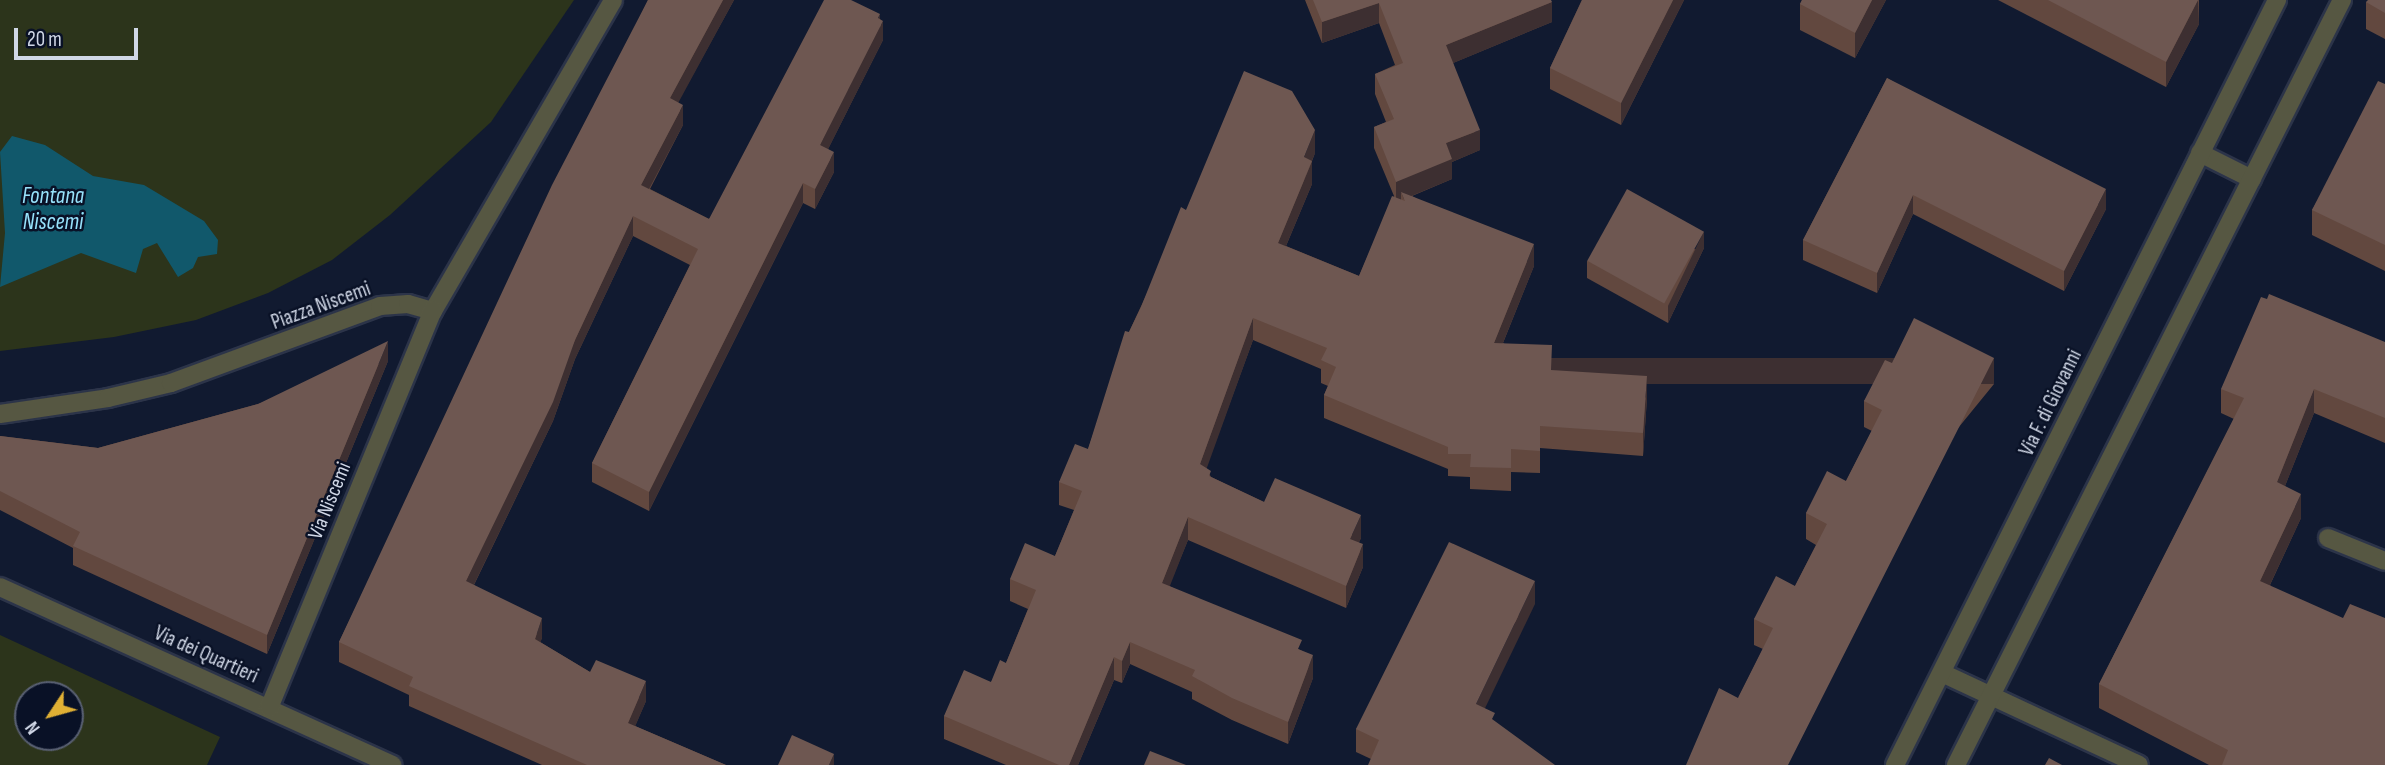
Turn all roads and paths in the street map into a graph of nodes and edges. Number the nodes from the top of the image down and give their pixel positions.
1 (613, 0) edge
2 (2277, 0) edge
3 (2342, 0) edge
4 (2200, 153) junction
5 (2252, 179) junction
6 (433, 311) junction
7 (0, 414) edge
8 (2328, 538) dead end
9 (2385, 561) edge
10 (0, 587) edge
11 (1942, 673) junction
12 (1992, 694) junction
13 (269, 708) junction
14 (393, 765) edge
15 (1895, 765) edge
16 (1956, 765) edge
17 (2139, 765) edge

1 - 6 street
2 - 4 street, Via F. di Giovanni
3 - 5 street
4 - 5 street
4 - 11 street, Via F. di Giovanni
5 - 12 street
6 - 7 street, Piazza Niscemi
6 - 13 street, Via Niscemi
8 - 9 street
10 - 13 street, Via dei Quartieri
11 - 12 street
11 - 15 street, Via F. di Giovanni
12 - 16 street
12 - 17 street
13 - 14 street, Via dei Quartieri

